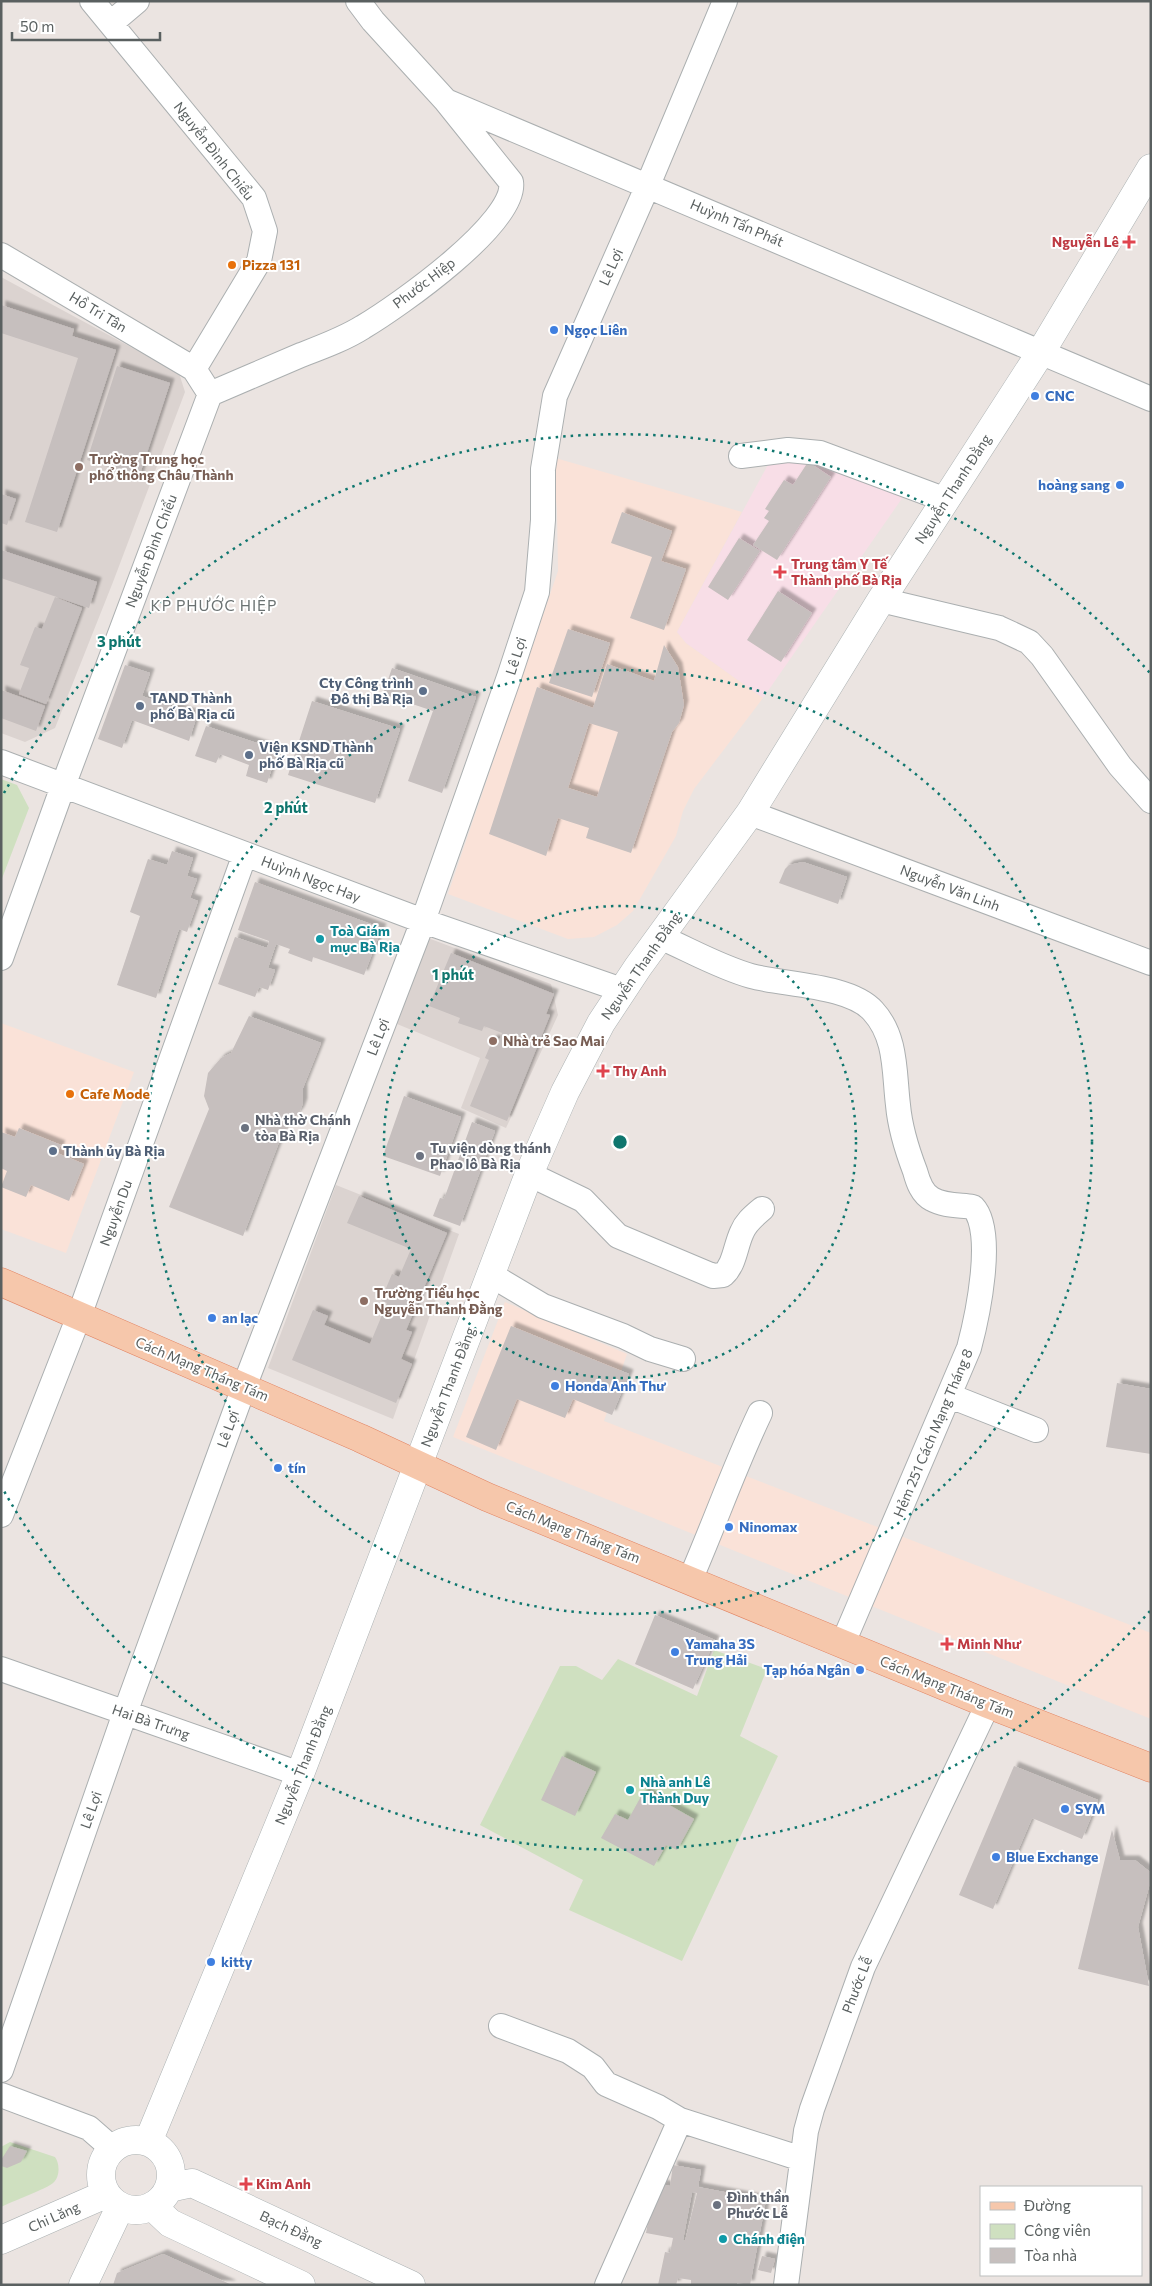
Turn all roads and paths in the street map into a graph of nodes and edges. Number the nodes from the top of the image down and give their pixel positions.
1 (92, 1) edge
2 (137, 1) edge
3 (358, 1) edge
4 (725, 1) edge
5 (111, 23) junction
6 (446, 101) junction
7 (1151, 168) edge
8 (648, 185) junction
9 (1, 255) edge
10 (1041, 352) junction
11 (194, 369) junction
12 (210, 394) junction
13 (1151, 399) edge
14 (741, 456) dead end
15 (946, 500) junction
16 (881, 600) junction
17 (1, 762) edge
18 (63, 786) junction
19 (1151, 801) edge
20 (750, 813) junction
21 (245, 854) junction
22 (423, 921) junction
23 (660, 936) junction
24 (1, 958) edge
25 (1151, 963) edge
26 (622, 990) junction
27 (529, 1174) junction
28 (762, 1208) dead end
29 (491, 1275) junction
30 (1, 1282) edge
31 (79, 1316) junction
32 (683, 1359) dead end
33 (244, 1387) junction
34 (950, 1396) junction
35 (760, 1413) dead end
36 (1036, 1430) dead end
37 (417, 1465) junction
38 (1, 1515) edge
39 (690, 1580) junction
40 (843, 1643) junction
41 (1, 1669) edge
42 (988, 1704) junction
43 (125, 1713) junction
44 (1151, 1768) edge
45 (300, 1774) junction
46 (501, 2026) dead end
47 (1, 2070) edge
48 (1, 2095) edge
49 (680, 2120) junction
50 (148, 2142) junction
51 (113, 2148) junction
52 (802, 2159) junction
53 (160, 2197) junction
54 (113, 2200) junction
55 (1, 2240) edge
56 (83, 2285) edge
57 (301, 2285) edge
58 (411, 2285) edge
59 (607, 2285) edge
60 (786, 2285) edge

1 - 5 street, Nguyễn Đình Chiểu
2 - 5 street
3 - 6 street, Huỳnh Tấn Phát
4 - 8 street, Lê Lợi
5 - 11 street, Nguyễn Đình Chiểu
6 - 8 street, Huỳnh Tấn Phát
6 - 12 street, Phước Hiệp
7 - 10 main road, Nguyễn Thanh Đằng
8 - 10 street, Huỳnh Tấn Phát
8 - 22 street, Lê Lợi
9 - 11 street, Hồ Tri Tân
10 - 13 street, Huỳnh Tấn Phát
10 - 15 main road, Nguyễn Thanh Đằng
11 - 12 street
12 - 18 street, Nguyễn Đình Chiểu
14 - 15 street
15 - 16 main road, Nguyễn Thanh Đằng
16 - 19 street
16 - 20 main road, Nguyễn Thanh Đằng
17 - 18 street, Huỳnh Ngọc Hay
18 - 21 street, Huỳnh Ngọc Hay
18 - 24 street, Nguyễn Đình Chiểu
20 - 23 main road, Nguyễn Thanh Đằng
20 - 25 street, Nguyễn Văn Linh
21 - 22 street, Huỳnh Ngọc Hay
21 - 31 street, Nguyễn Du
22 - 26 street, Huỳnh Ngọc Hay
22 - 33 street, Lê Lợi
23 - 26 main road, Nguyễn Thanh Đằng
23 - 34 street, Hẻm 251 Cách Mạng Tháng 8
26 - 27 main road, Nguyễn Thanh Đằng
27 - 28 street
27 - 29 main road, Nguyễn Thanh Đằng
29 - 32 street
29 - 37 main road, Nguyễn Thanh Đằng
30 - 31 main road, Cách Mạng Tháng Tám
31 - 33 main road, Cách Mạng Tháng Tám
31 - 38 street, Nguyễn Du
33 - 37 main road, Cách Mạng Tháng Tám
33 - 43 street, Lê Lợi
34 - 36 street
34 - 40 street, Hẻm 251 Cách Mạng Tháng 8
35 - 39 street
37 - 39 main road, Cách Mạng Tháng Tám
37 - 45 main road, Nguyễn Thanh Đằng
39 - 40 main road, Cách Mạng Tháng Tám
40 - 42 main road, Cách Mạng Tháng Tám
41 - 43 street, Hai Bà Trưng
42 - 44 main road, Cách Mạng Tháng Tám
42 - 52 street, Phước Lễ
43 - 45 street, Hai Bà Trưng
43 - 47 street, Lê Lợi
45 - 50 main road, Nguyễn Thanh Đằng
46 - 49 street
48 - 51 street
49 - 52 street
49 - 59 street
50 - 51 main road
50 - 53 main road
51 - 54 main road
52 - 60 street, Phước Lễ
53 - 54 main road
53 - 57 main road
53 - 58 main road, Bạch Đằng
54 - 55 main road, Chi Lăng
54 - 56 main road

